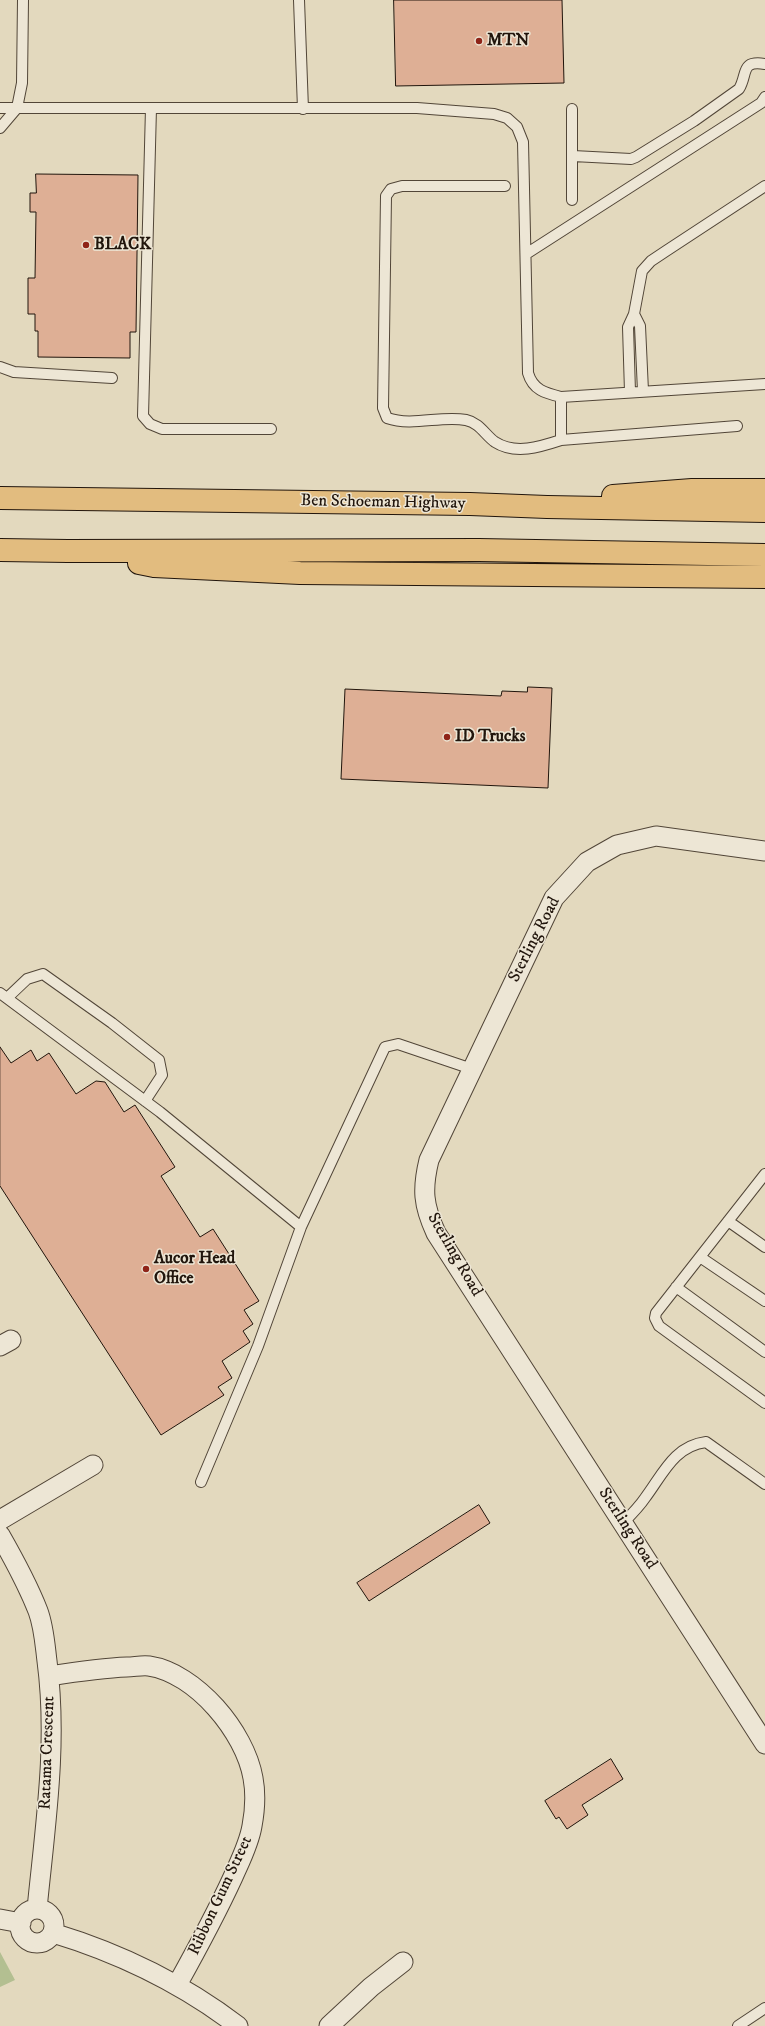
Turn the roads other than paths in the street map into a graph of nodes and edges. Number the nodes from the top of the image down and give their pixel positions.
1 (23, 0) edge
2 (299, 0) edge
3 (765, 64) edge
4 (765, 97) edge
5 (0, 108) edge
6 (17, 108) junction
7 (151, 108) junction
8 (303, 109) junction
9 (572, 109) dead end
10 (0, 128) edge
11 (573, 156) junction
12 (505, 186) dead end
13 (765, 186) edge
14 (572, 200) dead end
15 (526, 254) junction
16 (634, 314) junction
17 (0, 367) edge
18 (112, 378) dead end
19 (765, 384) edge
20 (630, 392) junction
21 (644, 392) junction
22 (561, 397) junction
23 (737, 426) dead end
24 (271, 428) dead end
25 (560, 440) junction
26 (765, 490) edge
27 (0, 498) edge
28 (547, 507) junction
29 (765, 511) edge
30 (0, 550) edge
31 (68, 551) junction
32 (765, 555) edge
33 (765, 577) edge
34 (765, 852) edge
35 (3, 996) edge
36 (472, 1069) junction
37 (145, 1101) junction
38 (765, 1174) edge
39 (761, 1187) edge
40 (728, 1221) junction
41 (301, 1227) junction
42 (765, 1247) edge
43 (700, 1257) junction
44 (676, 1287) junction
45 (765, 1301) edge
46 (765, 1352) edge
47 (765, 1403) edge
48 (93, 1466) dead end
49 (201, 1482) dead end
50 (765, 1484) edge
51 (0, 1520) edge
52 (623, 1523) junction
53 (0, 1535) edge
54 (49, 1676) junction
55 (765, 1744) edge
56 (37, 1909) junction
57 (0, 1919) edge
58 (21, 1923) junction
59 (52, 1933) junction
60 (403, 1962) dead end
61 (178, 1985) junction
62 (765, 2008) edge
63 (238, 2026) edge
64 (328, 2026) edge
65 (738, 2026) edge

1 - 6 lane
2 - 8 lane
3 - 11 lane
4 - 15 lane
5 - 6 lane
6 - 7 lane
6 - 10 lane
7 - 8 lane
7 - 24 lane
8 - 15 lane
9 - 11 lane
11 - 14 lane
12 - 25 lane
13 - 16 lane
15 - 22 lane
16 - 20 lane
16 - 21 lane
17 - 18 lane
19 - 21 lane
20 - 21 lane
20 - 22 lane
22 - 25 lane
23 - 25 lane
26 - 28 highway
27 - 28 highway, Ben Schoeman Highway
28 - 29 highway, Ben Schoeman Highway
30 - 31 highway
31 - 32 highway
31 - 33 highway
34 - 36 street, Sterling Road
35 - 37 lane
35 - 37 lane
36 - 41 lane
36 - 52 street, Sterling Road
37 - 41 lane
38 - 39 lane
39 - 40 lane
40 - 42 lane
40 - 43 lane
41 - 49 lane
43 - 44 lane
43 - 45 lane
44 - 46 lane
44 - 47 lane
48 - 51 street
50 - 52 lane
52 - 55 street, Sterling Road
53 - 54 street, Ratama Crescent
54 - 56 street, Ratama Crescent
54 - 61 street, Ribbon Gum Street
56 - 58 street
56 - 59 street
57 - 58 street
58 - 59 street
59 - 61 street
60 - 64 street
61 - 63 street
62 - 65 lane

